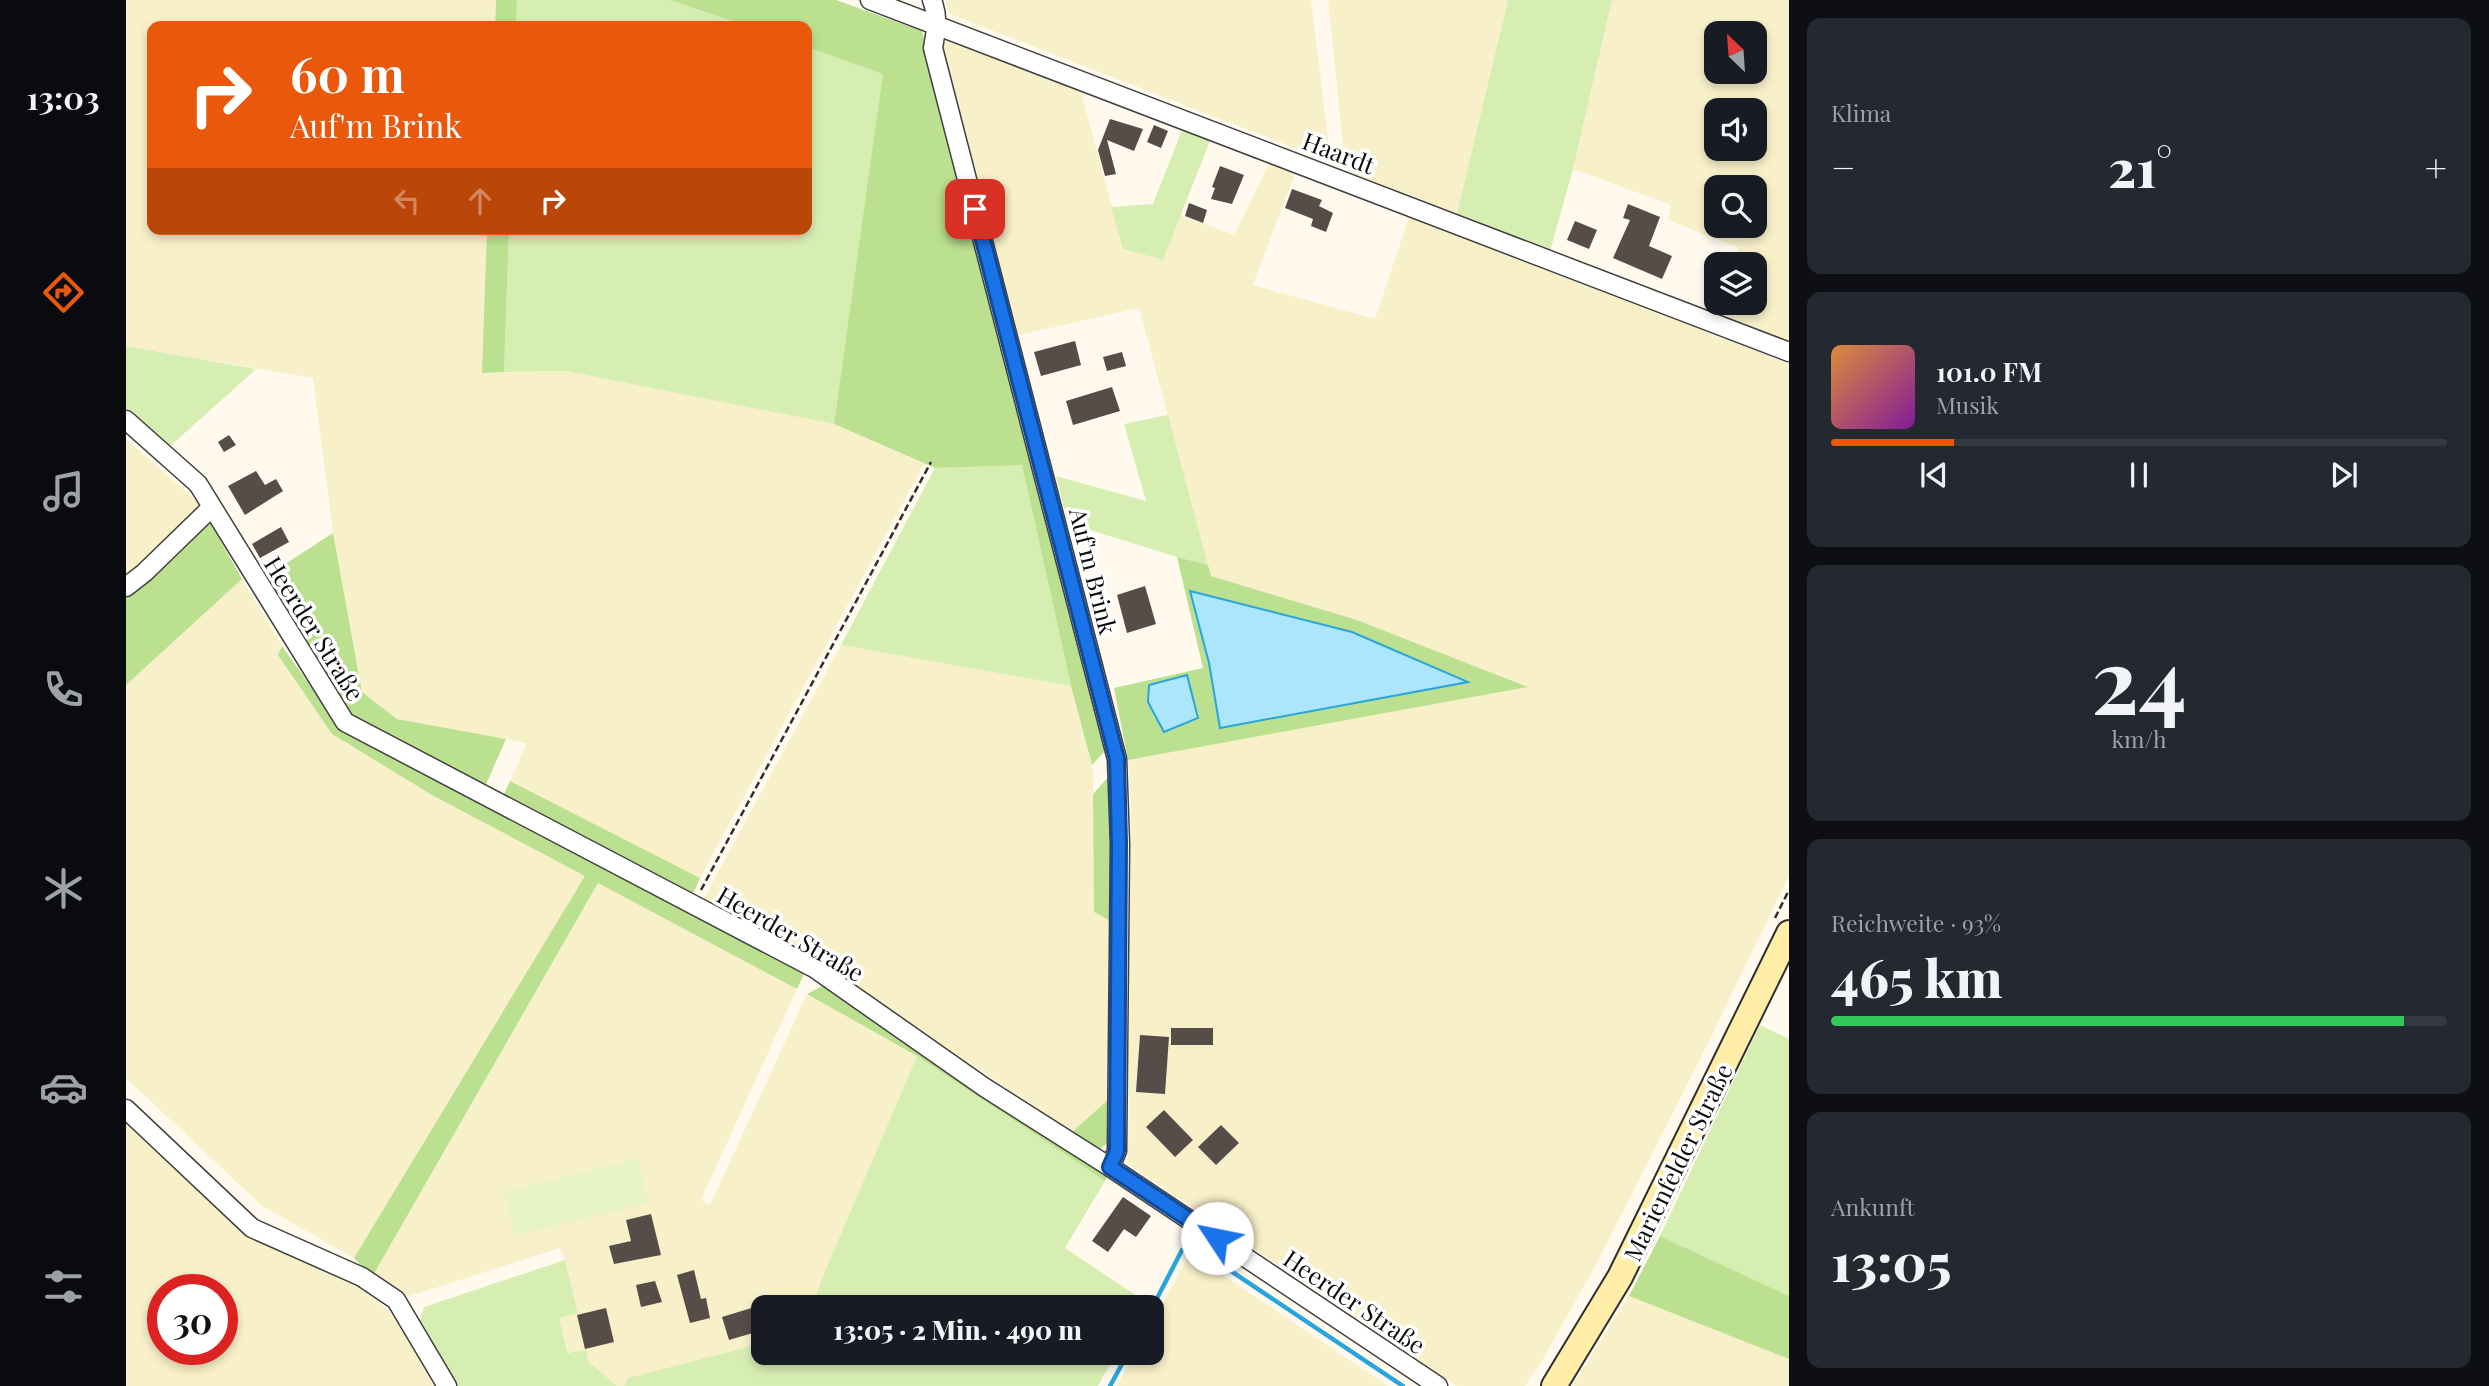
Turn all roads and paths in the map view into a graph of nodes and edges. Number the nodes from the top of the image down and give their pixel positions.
1 (870, 0) edge
2 (932, 0) edge
3 (937, 25) junction
4 (1789, 352) edge
5 (126, 420) edge
6 (931, 462) dead end
7 (212, 507) junction
8 (126, 587) edge
9 (693, 905) junction
10 (1789, 933) edge
11 (126, 1109) edge
12 (1110, 1167) junction
13 (447, 1386) edge
14 (1438, 1386) edge
15 (1554, 1386) edge

1 - 3 street, Haardt
2 - 3 street, Auf'm Brink
3 - 4 street, Haardt
3 - 12 street, Auf'm Brink
5 - 7 street, Heerder Straße
6 - 9 path
7 - 8 street
7 - 9 street, Heerder Straße
9 - 12 street, Heerder Straße
10 - 15 main road, Marienfelder Straße
11 - 13 street
12 - 14 street, Heerder Straße

